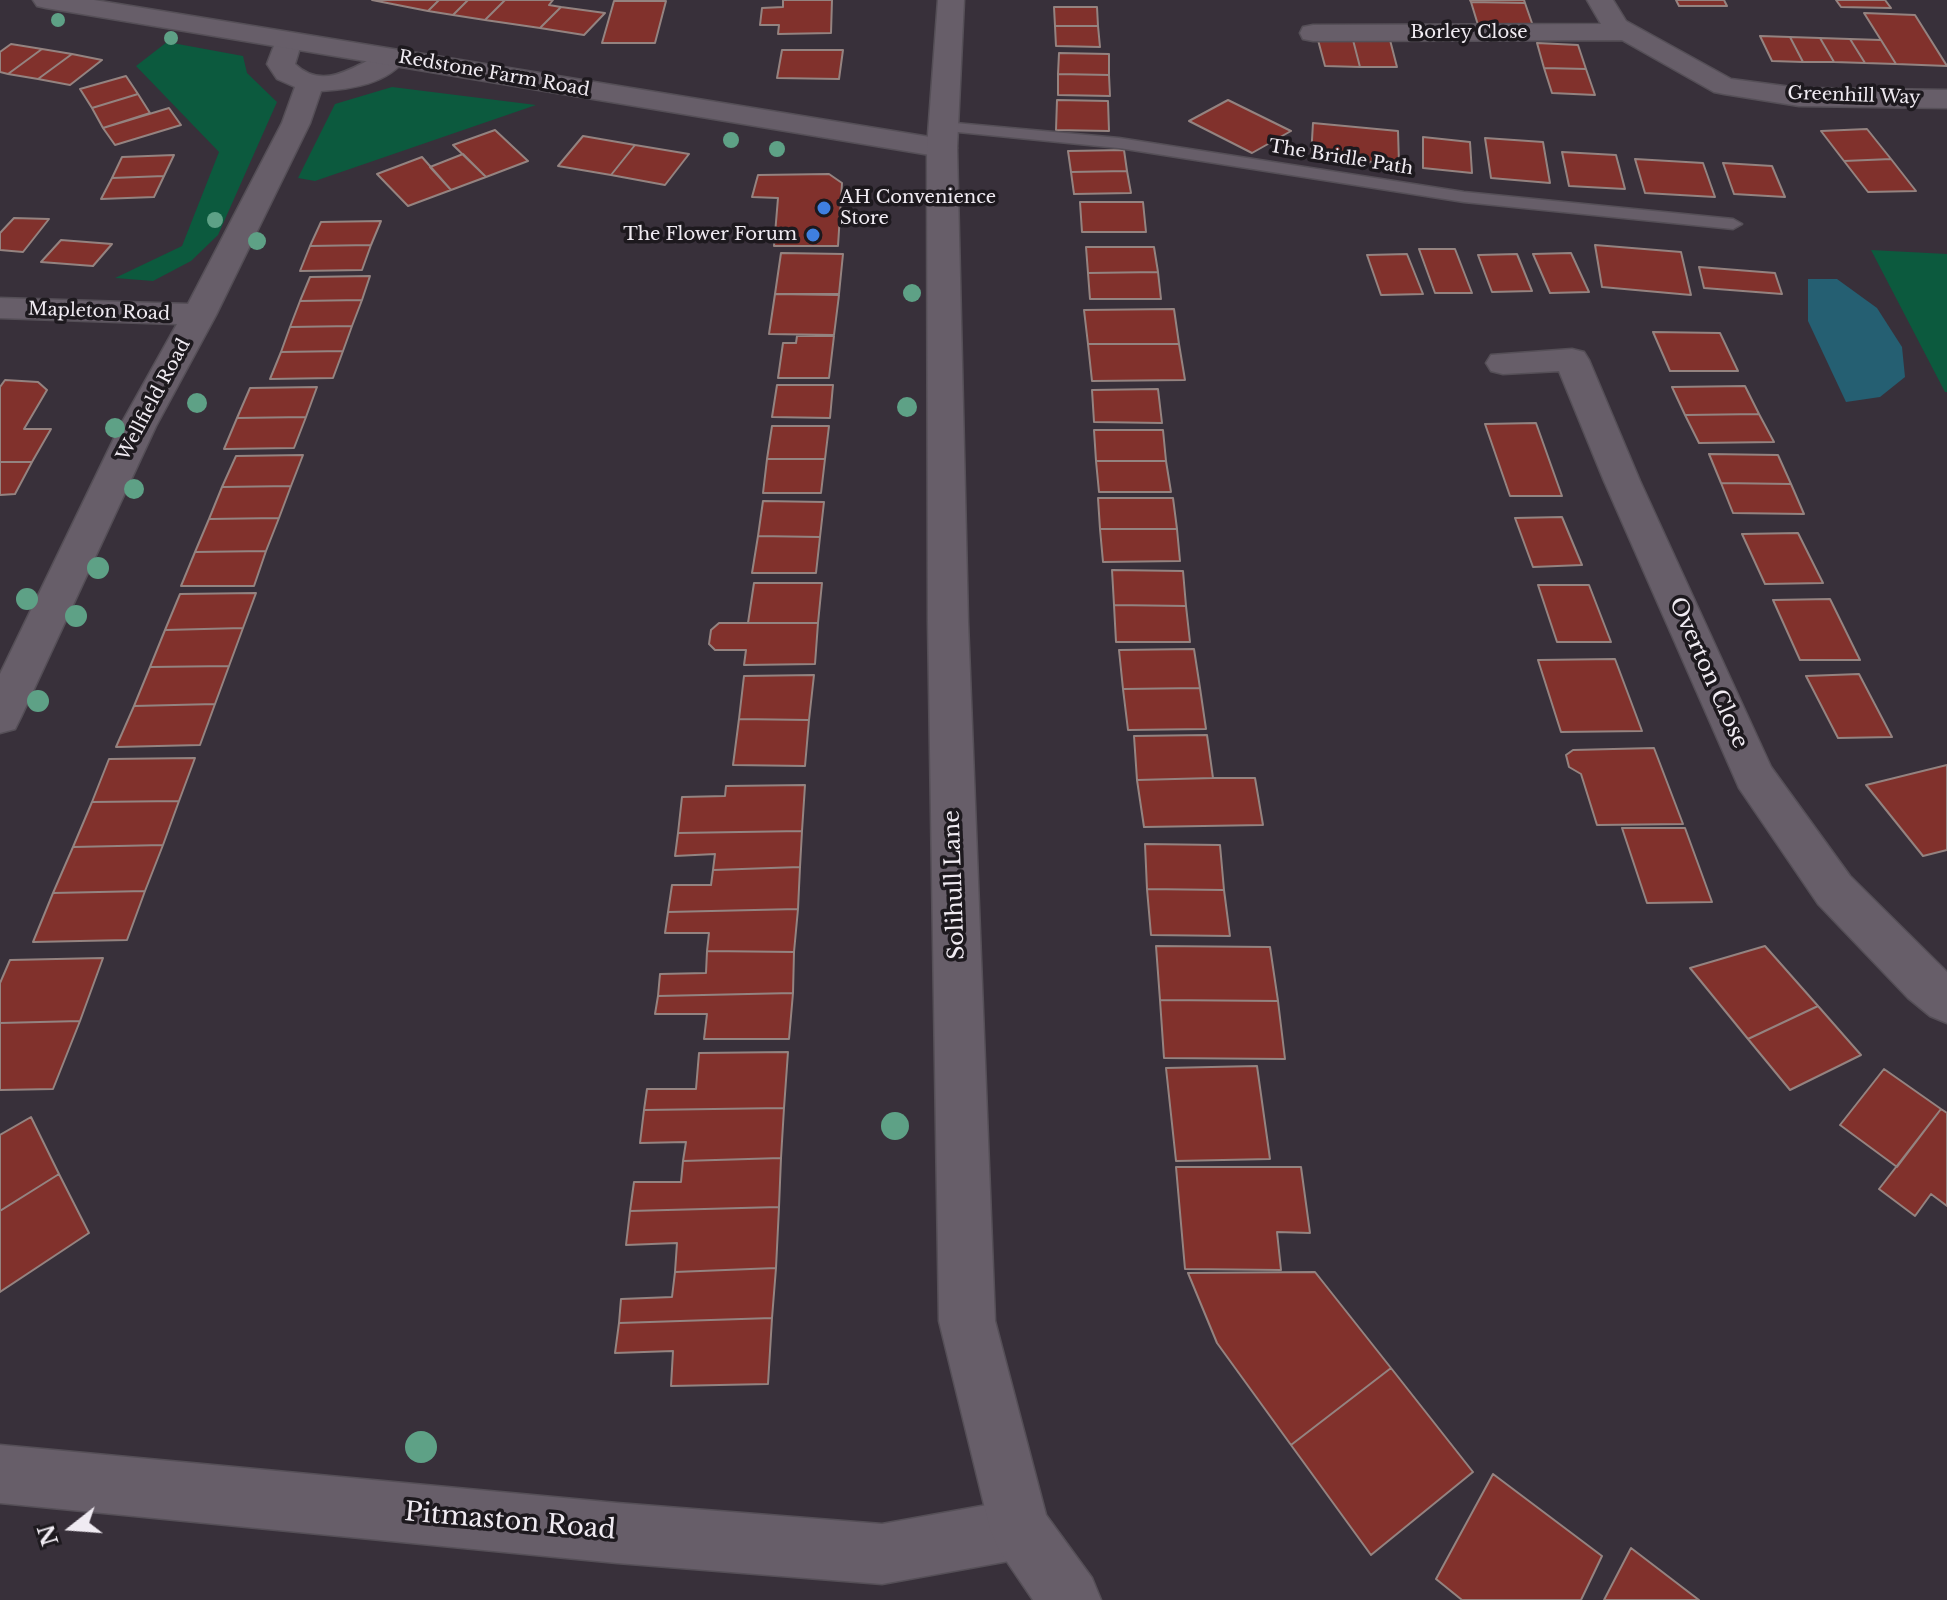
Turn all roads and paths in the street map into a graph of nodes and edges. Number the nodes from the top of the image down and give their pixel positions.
1 (46, 0) edge
2 (951, 0) edge
3 (1600, 0) edge
4 (1625, 32) junction
5 (1313, 33) dead end
6 (288, 41) junction
7 (393, 57) junction
8 (310, 84) junction
9 (1947, 99) edge
10 (943, 138) junction
11 (1733, 224) dead end
12 (0, 308) edge
13 (199, 315) junction
14 (1503, 363) dead end
15 (0, 717) edge
16 (1947, 1001) edge
17 (0, 1474) edge
18 (1020, 1529) junction
19 (1070, 1600) edge

1 - 6 street, Redstone Farm Road
2 - 10 street, Solihull Lane
3 - 4 street, Greenhill Way
4 - 5 street, Borley Close
4 - 9 street, Greenhill Way
6 - 7 street, Redstone Farm Road
6 - 8 street
7 - 8 street
7 - 10 street, Redstone Farm Road
8 - 13 street, Wellfield Road
10 - 11 lane, The Bridle Path
10 - 18 street, Solihull Lane
12 - 13 street, Mapleton Road
13 - 15 street, Wellfield Road
14 - 16 street, Overton Close
17 - 18 street, Pitmaston Road
18 - 19 street, Solihull Lane

